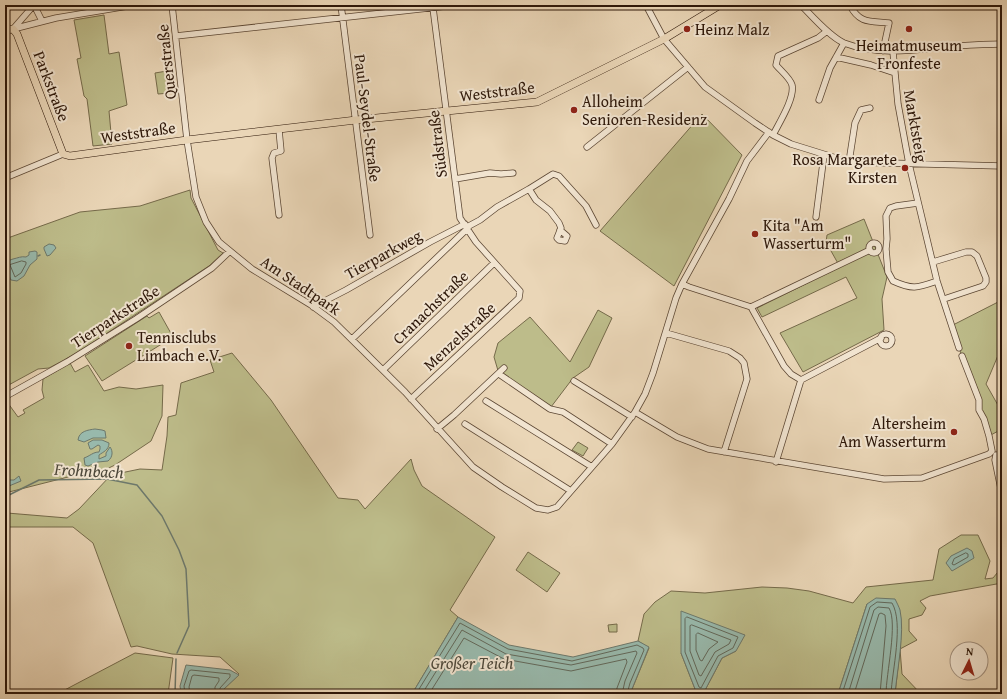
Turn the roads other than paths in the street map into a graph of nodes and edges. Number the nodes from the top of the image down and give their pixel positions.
1 (34, 5) edge
2 (134, 5) edge
3 (172, 5) edge
4 (341, 5) edge
5 (456, 5) edge
6 (646, 5) edge
7 (720, 5) edge
8 (801, 5) edge
9 (850, 5) edge
10 (433, 8) junction
11 (343, 18) junction
12 (42, 21) junction
13 (13, 29) junction
14 (5, 30) edge
15 (827, 30) junction
16 (176, 36) junction
17 (664, 39) junction
18 (844, 43) junction
19 (1002, 44) edge
20 (882, 51) junction
21 (893, 52) junction
22 (836, 57) junction
23 (688, 67) junction
24 (895, 73) junction
25 (819, 100) dead end
26 (870, 108) dead end
27 (446, 111) junction
28 (356, 120) junction
29 (279, 130) junction
30 (771, 134) junction
31 (187, 140) junction
32 (587, 147) dead end
33 (63, 154) junction
34 (824, 155) junction
35 (849, 162) junction
36 (909, 164) junction
37 (1002, 166) edge
38 (513, 173) dead end
39 (5, 178) edge
40 (455, 179) junction
41 (529, 190) junction
42 (918, 203) junction
43 (279, 215) dead end
44 (816, 217) dead end
45 (596, 225) dead end
46 (467, 227) junction
47 (560, 230) dead end
48 (370, 235) dead end
49 (870, 250) dead end
50 (230, 251) junction
51 (932, 262) junction
52 (494, 263) junction
53 (938, 281) junction
54 (682, 284) junction
55 (520, 291) joint
56 (944, 299) junction
57 (314, 306) junction
58 (751, 307) junction
59 (666, 333) junction
60 (881, 338) dead end
61 (352, 339) junction
62 (959, 348) dead end
63 (962, 356) dead end
64 (504, 368) dead end
65 (383, 370) junction
66 (499, 374) junction
67 (801, 380) junction
68 (574, 381) dead end
69 (8, 395) dead end
70 (411, 399) junction
71 (486, 401) dead end
72 (633, 415) junction
73 (465, 424) dead end
74 (437, 429) junction
75 (612, 444) junction
76 (724, 452) junction
77 (997, 453) edge
78 (776, 462) junction
79 (592, 467) junction
80 (571, 492) junction
81 (1002, 494) edge

1 - 12 street
1 - 13 street
2 - 12 street
3 - 16 street, Querstraße
4 - 11 street, Paul-Seydel-Straße
5 - 10 street
6 - 17 street
7 - 17 main road, Weststraße
8 - 15 street
9 - 20 street
10 - 11 street
10 - 27 street, Südstraße
11 - 16 street
11 - 28 street, Paul-Seydel-Straße
12 - 13 street
13 - 14 main road
13 - 33 main road, Parkstraße
15 - 18 street
15 - 30 street, Am Stadtpark
16 - 31 street, Querstraße
17 - 23 street
17 - 27 main road, Weststraße
18 - 20 street
18 - 22 street
19 - 21 street
20 - 21 street
21 - 24 street, Marktsteig
22 - 24 street
22 - 25 street
23 - 30 street
23 - 32 street
24 - 36 street, Marktsteig
26 - 35 street
27 - 28 main road, Weststraße
27 - 40 street, Südstraße
28 - 29 main road, Weststraße
28 - 48 street, Paul-Seydel-Straße
29 - 31 main road, Weststraße
29 - 43 street
30 - 34 street
30 - 54 street, Am Stadtpark
31 - 33 main road, Weststraße
31 - 50 street, Am Stadtpark
33 - 39 street, Weststraße
34 - 35 street
34 - 44 street
35 - 36 street
36 - 37 street
36 - 42 street, Marktsteig
38 - 40 street
40 - 46 street, Südstraße
41 - 45 street
41 - 46 street
41 - 47 street
42 - 51 street, Marktsteig
42 - 53 street
46 - 52 street, Südstraße
46 - 57 street, Tierparkweg
46 - 61 street
49 - 58 street
50 - 57 street, Am Stadtpark
50 - 69 street, Tierparkstraße
51 - 53 street, Marktsteig
51 - 56 street
52 - 55 street, Südstraße
52 - 65 street, Cranachstraße
53 - 56 street, Marktsteig
54 - 58 street
54 - 59 street, Am Stadtpark
55 - 70 street, Menzelstraße
56 - 62 street, Marktsteig
57 - 61 street, Am Stadtpark
58 - 67 street
59 - 72 street, Am Stadtpark
59 - 76 street
60 - 67 street
61 - 65 street, Am Stadtpark
63 - 77 street
64 - 66 street
65 - 70 street, Am Stadtpark
66 - 74 street
66 - 75 street
67 - 78 street
68 - 72 street
70 - 74 street, Am Stadtpark
71 - 79 street
72 - 75 street, Am Stadtpark
72 - 76 street
73 - 80 street
74 - 80 street, Am Stadtpark
75 - 79 street, Am Stadtpark
76 - 78 street
77 - 78 street
77 - 81 street
79 - 80 street, Am Stadtpark

